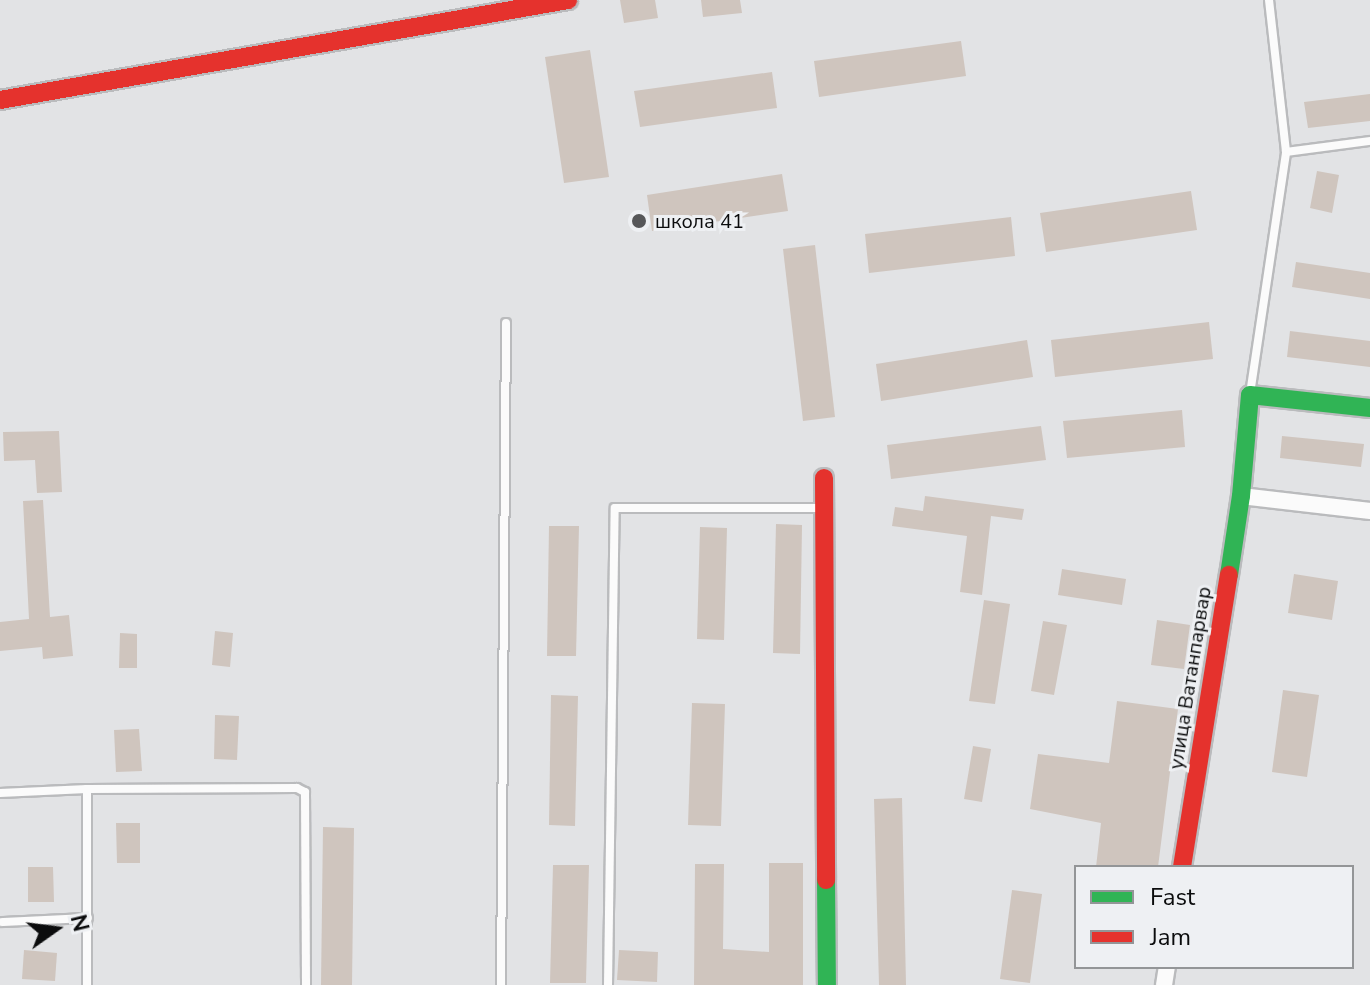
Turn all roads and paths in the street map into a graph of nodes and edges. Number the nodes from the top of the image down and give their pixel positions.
1 (568, 0) edge
2 (1269, 0) edge
3 (505, 7) edge
4 (0, 100) edge
5 (1370, 141) edge
6 (1286, 152) junction
7 (506, 323) dead end
8 (1250, 395) junction
9 (1370, 408) edge
10 (824, 478) dead end
11 (1241, 496) junction
12 (824, 508) junction
13 (1370, 511) edge
14 (87, 789) junction
15 (0, 793) edge
16 (1182, 865) edge
17 (88, 918) junction
18 (2, 922) dead end
19 (87, 985) edge
20 (306, 985) edge
21 (501, 985) edge
22 (608, 985) edge
23 (827, 985) edge
24 (1164, 985) edge
25 (1178, 985) edge

1 - 3 street
2 - 6 lane
3 - 4 street
5 - 6 lane
6 - 8 lane
7 - 21 lane
8 - 9 street
8 - 11 street, улица Ватанпарвар
10 - 12 street
11 - 13 street
11 - 16 street, улица Ватанпарвар
12 - 22 lane
12 - 23 street
14 - 15 lane
14 - 17 lane
14 - 20 lane
17 - 18 lane
17 - 19 lane
24 - 25 street

